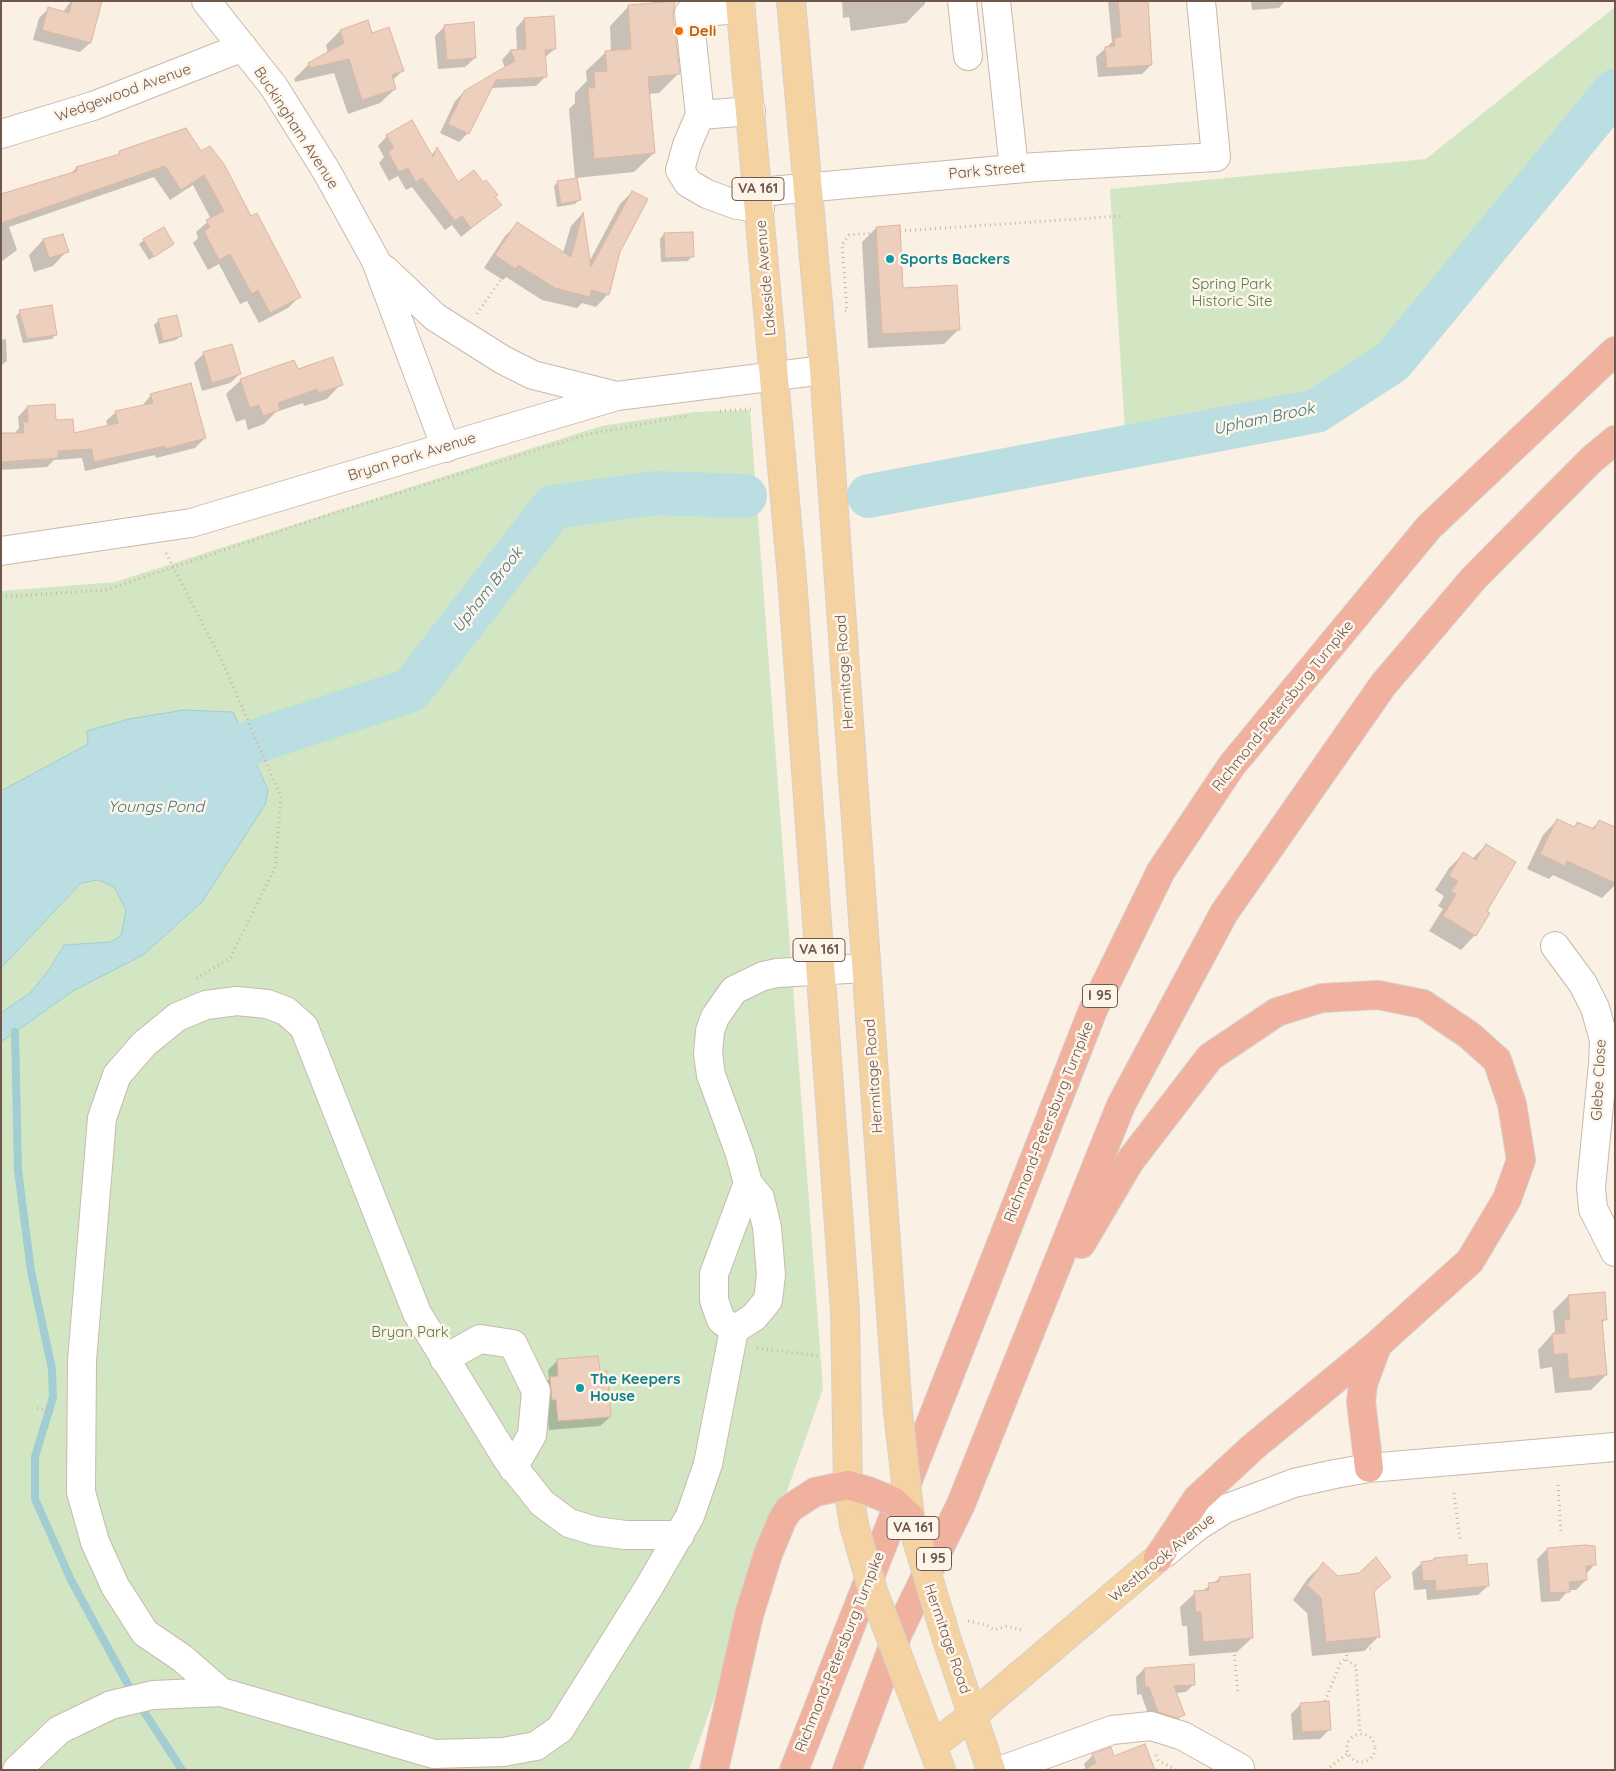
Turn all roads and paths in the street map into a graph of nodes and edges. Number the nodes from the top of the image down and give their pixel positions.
1 (206, 1) edge
2 (791, 1) edge
3 (962, 1) edge
4 (996, 1) edge
5 (1201, 1) edge
6 (741, 5) edge
7 (688, 7) edge
8 (244, 47) junction
9 (968, 56) dead end
10 (751, 111) junction
11 (700, 115) junction
12 (1, 134) edge
13 (1014, 169) junction
14 (807, 188) junction
15 (759, 200) junction
16 (1121, 216) dead end
17 (900, 231) dead end
18 (876, 233) dead end
19 (376, 261) junction
20 (511, 265) dead end
21 (848, 311) dead end
22 (476, 316) dead end
23 (1615, 351) edge
24 (824, 370) junction
25 (775, 376) junction
26 (617, 396) junction
27 (757, 408) dead end
28 (719, 412) dead end
29 (690, 415) dead end
30 (1615, 440) edge
31 (446, 448) junction
32 (153, 528) junction
33 (1, 551) edge
34 (174, 567) junction
35 (1, 597) edge
36 (1555, 946) dead end
37 (866, 968) junction
38 (820, 970) junction
39 (188, 984) dead end
40 (748, 1183) junction
41 (1615, 1252) edge
42 (734, 1330) junction
43 (1378, 1344) junction
44 (755, 1347) dead end
45 (1023, 1348) junction
46 (821, 1356) dead end
47 (444, 1359) junction
48 (37, 1408) dead end
49 (56, 1413) dead end
50 (1615, 1447) edge
51 (513, 1468) junction
52 (1369, 1468) junction
53 (1558, 1485) dead end
54 (858, 1488) junction
55 (1454, 1493) dead end
56 (910, 1517) junction
57 (1561, 1533) dead end
58 (680, 1535) junction
59 (1460, 1542) dead end
60 (1158, 1558) junction
61 (956, 1630) junction
62 (1021, 1630) dead end
63 (1233, 1640) dead end
64 (1374, 1648) dead end
65 (1346, 1650) junction
66 (1320, 1652) dead end
67 (1347, 1658) junction
68 (221, 1692) junction
69 (1238, 1694) dead end
70 (1326, 1701) dead end
71 (973, 1715) junction
72 (1360, 1734) junction
73 (1348, 1753) junction
74 (936, 1758) edge
75 (1240, 1768) dead end
76 (17, 1770) edge
77 (714, 1770) edge
78 (794, 1770) edge
79 (847, 1770) edge
80 (991, 1770) edge
81 (1002, 1770) edge
82 (1326, 1770) edge

1 - 8 street, Buckingham Avenue
2 - 14 main road, VA 161
3 - 9 street
4 - 13 street
5 - 13 street, Park Street
6 - 7 street
6 - 10 main road, Lakeside Avenue / VA 161
7 - 11 street
8 - 12 street, Wedgewood Avenue
8 - 19 street, Buckingham Avenue
10 - 11 street
10 - 15 main road, Lakeside Avenue / VA 161
11 - 15 street, Park Street
13 - 14 street, Park Street
14 - 15 street, Park Street
14 - 24 main road, VA 161
15 - 25 main road, Lakeside Avenue / VA 161
16 - 17 path
18 - 21 path
19 - 26 street, Buckingham Avenue
19 - 31 street, Buckingham Avenue
20 - 22 path
23 - 78 highway, Richmond-Petersburg Turnpike / I 95
24 - 25 street, Bryan Park Avenue
24 - 37 main road, Hermitage Road / VA 161
25 - 26 street, Bryan Park Avenue
25 - 38 main road, VA 161
26 - 31 street, Bryan Park Avenue
27 - 28 path
29 - 34 path
30 - 45 highway, I 95
31 - 32 street, Bryan Park Avenue
32 - 33 street, Bryan Park Avenue
32 - 34 path
34 - 35 path
34 - 39 path
36 - 41 street, Glebe Close
37 - 38 street
37 - 56 main road, Hermitage Road / VA 161, bridge
38 - 40 street
38 - 54 main road, VA 161
40 - 42 street
40 - 42 street
42 - 58 street
43 - 45 highway
43 - 52 highway
43 - 60 highway
44 - 46 path
45 - 79 highway, I 95
47 - 51 street
47 - 51 street
47 - 68 street
48 - 49 path
50 - 52 street, Westbrook Avenue
51 - 58 street
52 - 60 street, Westbrook Avenue
53 - 57 path
54 - 56 highway, bridge
54 - 74 main road, VA 161, bridge
54 - 77 highway
55 - 59 path
56 - 61 main road, Hermitage Road / VA 161, bridge
58 - 68 street
60 - 71 main road, Westbrook Avenue
61 - 62 path
61 - 71 main road, Hermitage Road / VA 161
63 - 69 path
64 - 65 path
65 - 66 path
65 - 67 path
67 - 70 path
67 - 72 path
68 - 76 street
71 - 74 main road, Westbrook Avenue
71 - 80 main road, Hermitage Road / VA 161
72 - 73 path
72 - 73 path
73 - 82 path
75 - 81 street

